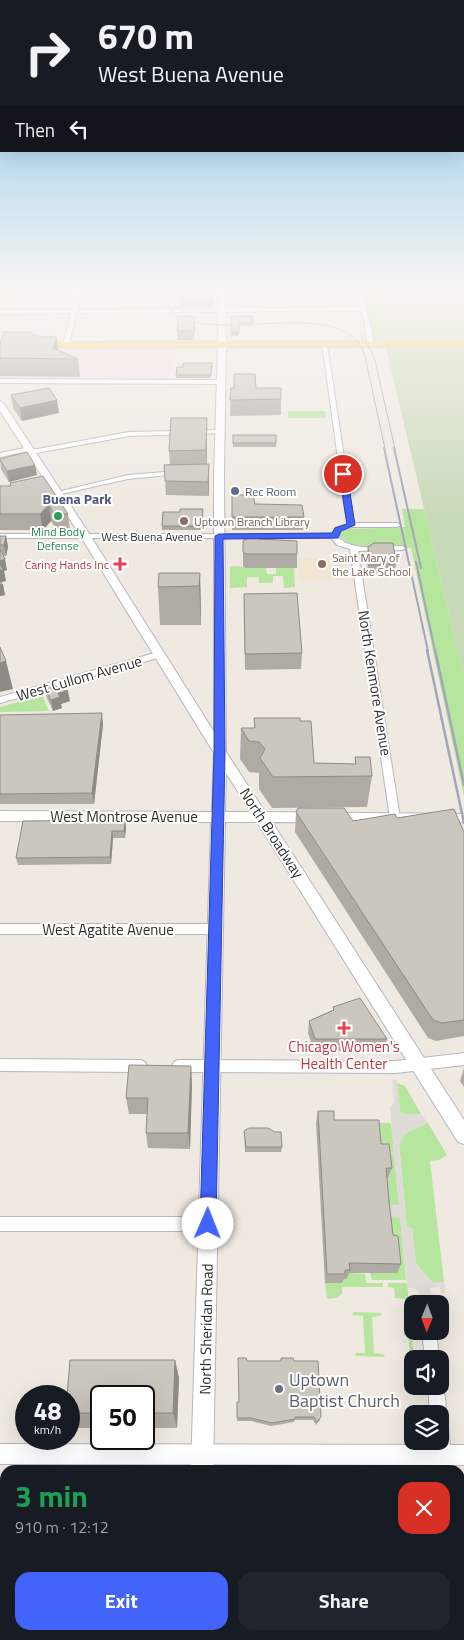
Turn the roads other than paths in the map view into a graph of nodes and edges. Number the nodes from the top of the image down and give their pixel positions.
1 (222, 366) edge
2 (327, 366) edge
3 (0, 381) edge
4 (222, 382) junction
5 (0, 404) edge
6 (220, 432) junction
7 (30, 451) junction
8 (0, 455) edge
9 (182, 474) edge
10 (57, 493) junction
11 (351, 525) junction
12 (397, 525) dead end
13 (0, 536) edge
14 (86, 536) junction
15 (219, 536) junction
16 (335, 536) junction
17 (354, 548) junction
18 (402, 548) dead end
19 (158, 655) junction
20 (0, 700) edge
21 (220, 752) junction
22 (0, 816) edge
23 (218, 817) junction
24 (262, 817) junction
25 (395, 818) junction
26 (458, 818) edge
27 (0, 929) edge
28 (215, 929) junction
29 (464, 1059) edge
30 (0, 1065) edge
31 (419, 1065) junction
32 (212, 1066) junction
33 (464, 1136) edge
34 (0, 1224) edge
35 (208, 1224) junction
36 (0, 1454) edge
37 (464, 1455) edge
38 (202, 1462) edge
39 (444, 1462) edge

1 - 4 main road, North Sheridan Road
2 - 11 street
3 - 4 street
4 - 6 main road, North Sheridan Road
5 - 7 main road, North Broadway
6 - 7 street
6 - 15 main road, North Sheridan Road
7 - 8 street
7 - 10 main road, North Broadway
9 - 10 street
10 - 14 main road, North Broadway
11 - 12 street
11 - 16 street
13 - 14 street, West Buena Avenue
14 - 15 street, West Buena Avenue
14 - 19 main road, North Broadway
15 - 16 street, West Buena Avenue
15 - 21 main road, North Sheridan Road
16 - 17 street
17 - 18 street
17 - 25 street, North Kenmore Avenue
19 - 20 street, West Cullom Avenue
19 - 21 main road, North Broadway
21 - 23 main road, North Sheridan Road
21 - 24 main road, North Broadway
22 - 23 main road, West Montrose Avenue
23 - 24 main road, West Montrose Avenue
23 - 28 main road, North Sheridan Road
24 - 25 main road, West Montrose Avenue
24 - 31 main road, North Broadway
25 - 26 main road, West Montrose Avenue
27 - 28 street, West Agatite Avenue
28 - 32 main road, North Sheridan Road
29 - 31 street
30 - 32 street
31 - 32 street
31 - 33 main road, North Broadway
32 - 35 main road, North Sheridan Road
34 - 35 street
35 - 38 main road, North Sheridan Road
36 - 38 street
37 - 39 street
38 - 39 street

